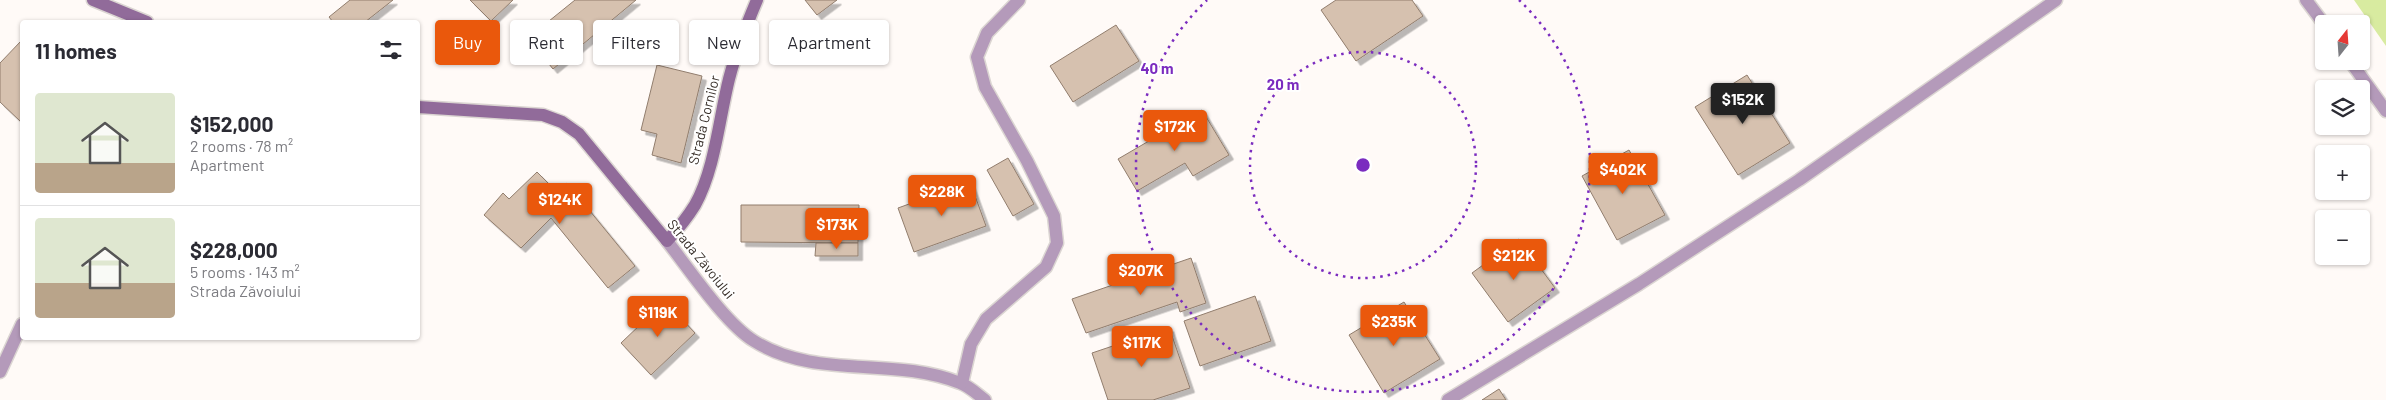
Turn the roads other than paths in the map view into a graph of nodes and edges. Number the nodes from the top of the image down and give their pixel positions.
1 (93, 0) edge
2 (757, 0) edge
3 (1019, 0) edge
4 (2056, 0) edge
5 (2306, 0) edge
6 (2317, 15) edge
7 (142, 20) edge
8 (2356, 70) edge
9 (420, 107) edge
10 (2386, 111) edge
11 (667, 241) junction
12 (20, 328) edge
13 (0, 372) edge
14 (962, 383) junction
15 (985, 400) edge
16 (1448, 400) edge

1 - 7 street
2 - 11 street, Strada Cornilor
3 - 14 street
4 - 16 street
5 - 6 street
8 - 10 street
9 - 11 street, Strada Zăvoiului
11 - 14 street, Strada Zăvoiului
12 - 13 street
14 - 15 street, Strada Zăvoiului

